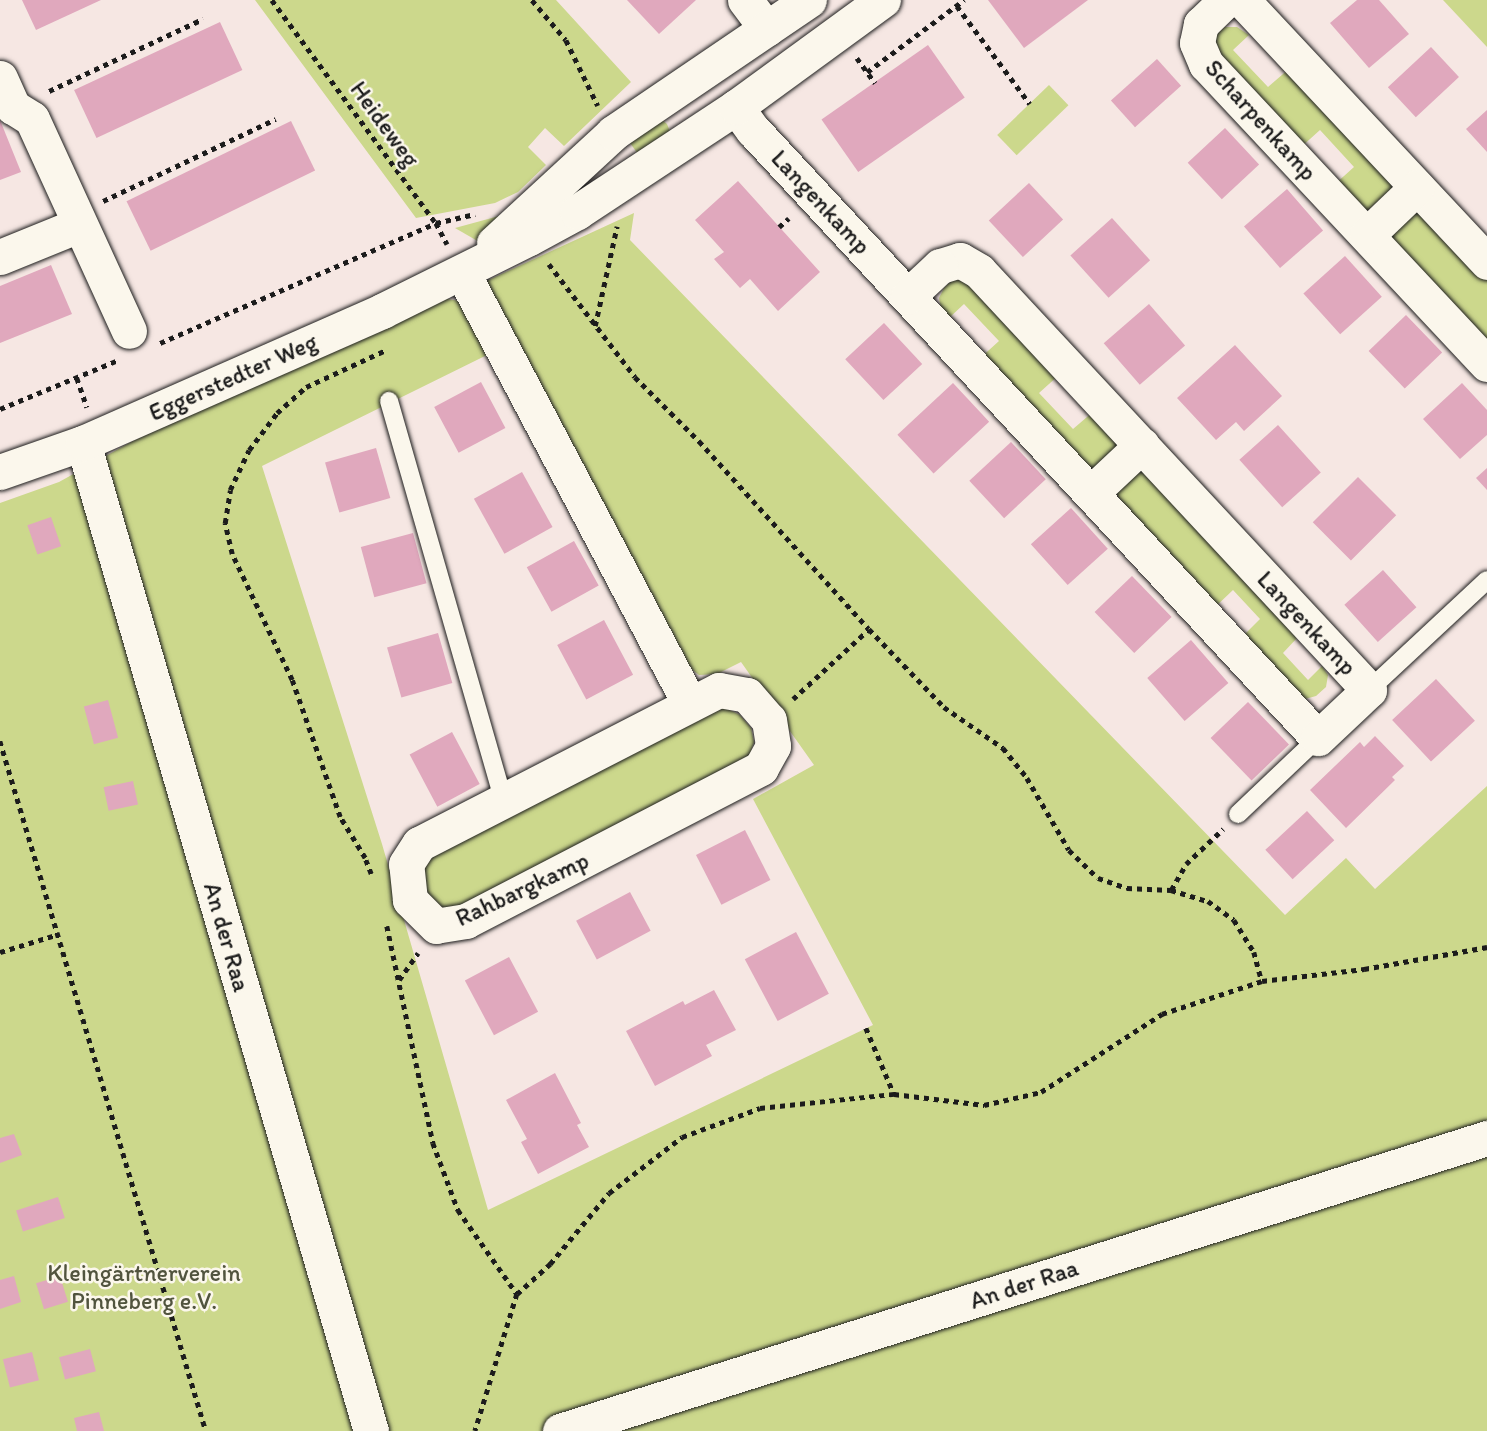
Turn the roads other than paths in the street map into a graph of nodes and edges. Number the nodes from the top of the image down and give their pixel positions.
1 (746, 0) edge
2 (809, 0) edge
3 (883, 0) edge
4 (1227, 0) edge
5 (1242, 0) edge
6 (767, 29) junction
7 (729, 57) junction
8 (6, 93) edge
9 (746, 100) junction
10 (1417, 187) junction
11 (77, 220) junction
12 (1367, 235) junction
13 (0, 257) edge
14 (1487, 262) edge
15 (462, 272) junction
16 (908, 296) junction
17 (135, 345) road end
18 (1487, 364) edge
19 (389, 401) dead end
20 (83, 443) junction
21 (1142, 445) junction
22 (0, 472) edge
23 (1091, 493) junction
24 (1487, 580) edge
25 (1369, 690) junction
26 (690, 704) junction
27 (1318, 738) junction
28 (503, 801) junction
29 (1238, 814) road end
30 (1487, 1138) edge
31 (370, 1431) edge
32 (560, 1431) edge

1 - 6 street
2 - 6 street, Eggerstedter Weg
3 - 9 street, Eggerstedter Weg
4 - 12 street, Scharpenkamp
5 - 10 street
6 - 7 street, Eggerstedter Weg
7 - 9 street
7 - 15 street, Eggerstedter Weg
8 - 11 street
9 - 15 street, Eggerstedter Weg
9 - 16 street, Langenkamp
10 - 12 street
10 - 14 street
11 - 13 street
11 - 17 street
12 - 18 street, Scharpenkamp
15 - 20 street, Eggerstedter Weg
15 - 26 street
16 - 21 street, Langenkamp
16 - 23 street, Langenkamp
19 - 28 lane
20 - 22 street, Eggerstedter Weg
20 - 31 street, An der Raa
21 - 23 street
21 - 25 street, Langenkamp
23 - 27 street, Langenkamp
24 - 25 lane
25 - 27 street, Langenkamp
26 - 28 street, Rahbargkamp
26 - 28 street, Rahbargkamp
27 - 29 lane
30 - 32 street, An der Raa

